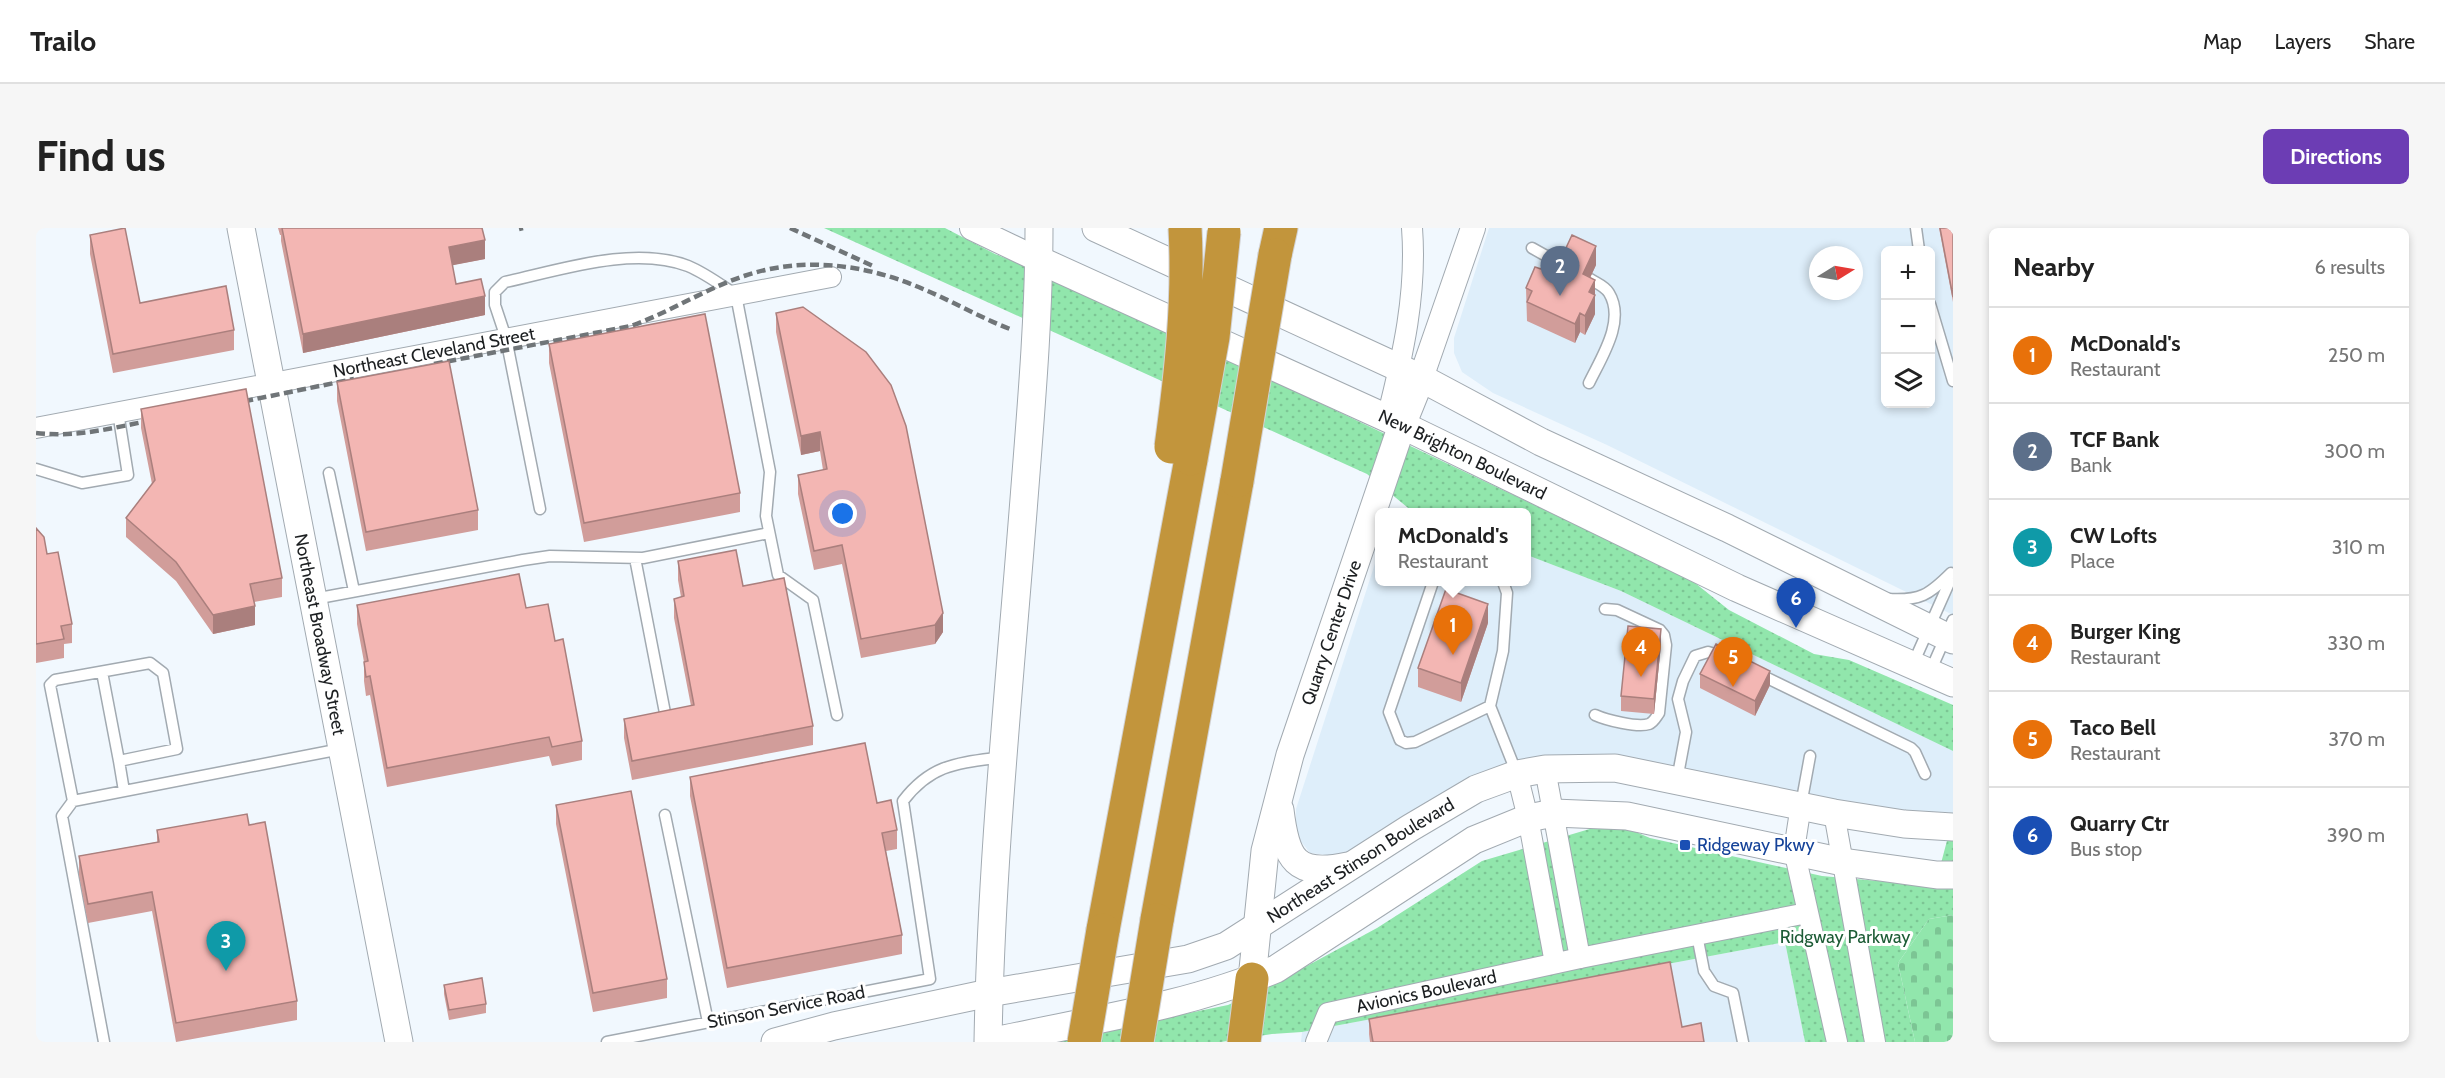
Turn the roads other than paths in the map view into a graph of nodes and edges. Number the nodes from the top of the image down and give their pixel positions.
1 (241, 228) edge
2 (972, 228) edge
3 (1039, 228) edge
4 (1096, 228) edge
5 (1185, 228) edge
6 (1412, 228) edge
7 (1473, 228) edge
8 (1916, 228) edge
9 (1224, 230) edge
10 (1278, 242) edge
11 (1918, 246) edge
12 (1532, 248) dead end
13 (1039, 260) junction
14 (1566, 267) edge
15 (831, 277) dead end
16 (1590, 279) edge
17 (736, 295) junction
18 (1935, 321) edge
19 (506, 338) junction
20 (1410, 373) junction
21 (1953, 381) edge
22 (271, 383) junction
23 (1589, 383) dead end
24 (118, 412) junction
25 (1395, 421) junction
26 (36, 428) edge
27 (1181, 453) junction
28 (36, 469) edge
29 (329, 473) dead end
30 (540, 509) dead end
31 (770, 533) junction
32 (635, 558) junction
33 (1953, 572) edge
34 (1432, 586) edge
35 (1505, 586) edge
36 (354, 591) junction
37 (1866, 597) junction
38 (313, 599) junction
39 (1605, 609) dead end
40 (1945, 631) edge
41 (102, 672) junction
42 (1932, 673) edge
43 (1491, 706) junction
44 (837, 715) dead end
45 (1595, 716) dead end
46 (666, 718) edge
47 (342, 749) junction
48 (1810, 756) dead end
49 (1004, 757) junction
50 (119, 761) junction
51 (1545, 769) junction
52 (1517, 774) junction
53 (1925, 774) dead end
54 (1677, 780) junction
55 (124, 791) junction
56 (1278, 798) junction
57 (73, 801) junction
58 (1801, 805) junction
59 (1834, 813) junction
60 (665, 815) dead end
61 (1541, 815) junction
62 (1953, 827) edge
63 (1794, 850) junction
64 (1843, 862) junction
65 (1355, 864) junction
66 (1953, 874) edge
67 (1807, 913) junction
68 (1258, 927) junction
69 (1697, 935) junction
70 (1580, 958) junction
71 (1555, 963) junction
72 (1252, 979) junction
73 (989, 993) junction
74 (708, 1022) junction
75 (104, 1042) edge
76 (399, 1042) edge
77 (607, 1042) edge
78 (775, 1042) edge
79 (989, 1042) edge
80 (1084, 1042) edge
81 (1137, 1042) edge
82 (1244, 1042) edge
83 (1316, 1042) edge
84 (1743, 1042) edge
85 (1838, 1042) edge
86 (1875, 1042) edge

1 - 22 main road, Northeast Broadway Street
2 - 13 street, New Brighton Boulevard
3 - 13 main road
4 - 20 main road
5 - 27 highway, bridge
6 - 20 street, Quarry Center Drive
7 - 20 street, Quarry Center Drive
8 - 11 lane
9 - 27 highway, bridge
10 - 81 highway, bridge
12 - 14 lane
13 - 25 main road, New Brighton Boulevard
13 - 49 main road
15 - 17 street, Northeast Cleveland Street
16 - 23 lane
17 - 19 street, Northeast Cleveland Street
17 - 19 lane
17 - 31 lane
18 - 21 lane
19 - 22 street, Northeast Cleveland Street
19 - 30 lane
20 - 25 main road, Quarry Center Drive
20 - 37 main road
22 - 24 street, Northeast Cleveland Street
22 - 38 main road, Northeast Broadway Street
24 - 26 street, Northeast Cleveland Street
24 - 28 lane
25 - 42 main road, New Brighton Boulevard
25 - 56 main road, Quarry Center Drive
27 - 80 highway, bridge
29 - 36 lane
31 - 32 lane
31 - 44 lane
32 - 36 lane
32 - 46 lane
33 - 37 lane
33 - 40 lane
34 - 43 lane
35 - 43 lane
36 - 38 lane
37 - 40 main road
38 - 47 main road, Northeast Broadway Street
39 - 45 lane
40 - 42 lane
40 - 42 lane
41 - 50 lane
41 - 50 lane
41 - 57 lane
43 - 52 lane
47 - 55 lane
47 - 76 main road, Northeast Broadway Street
48 - 58 lane
49 - 73 main road
49 - 74 lane, Stinson Service Road
50 - 55 lane
51 - 52 main road, Northeast Stinson Boulevard
51 - 54 main road, Northeast Stinson Boulevard
51 - 61 street
52 - 61 street
52 - 65 main road, Northeast Stinson Boulevard
53 - 54 lane
54 - 58 main road, Northeast Stinson Boulevard
55 - 57 lane
56 - 65 main road
56 - 68 main road, Quarry Center Drive
57 - 75 lane
58 - 59 main road, Northeast Stinson Boulevard
58 - 63 street
59 - 62 main road, Northeast Stinson Boulevard
59 - 64 street
60 - 74 lane
61 - 63 main road
61 - 70 street
61 - 71 street
61 - 72 main road
63 - 64 main road
63 - 67 street
64 - 66 main road
64 - 86 street
65 - 68 main road, Northeast Stinson Boulevard
67 - 69 street, Avionics Boulevard
67 - 85 street
68 - 72 main road, Quarry Center Drive
68 - 73 main road, Northeast Stinson Boulevard
69 - 70 street, Avionics Boulevard
69 - 84 lane
70 - 71 street, Avionics Boulevard
71 - 83 street, Avionics Boulevard
72 - 79 main road
72 - 82 highway
73 - 78 main road, Northeast Stinson Boulevard
73 - 79 main road
74 - 77 lane, Stinson Service Road

